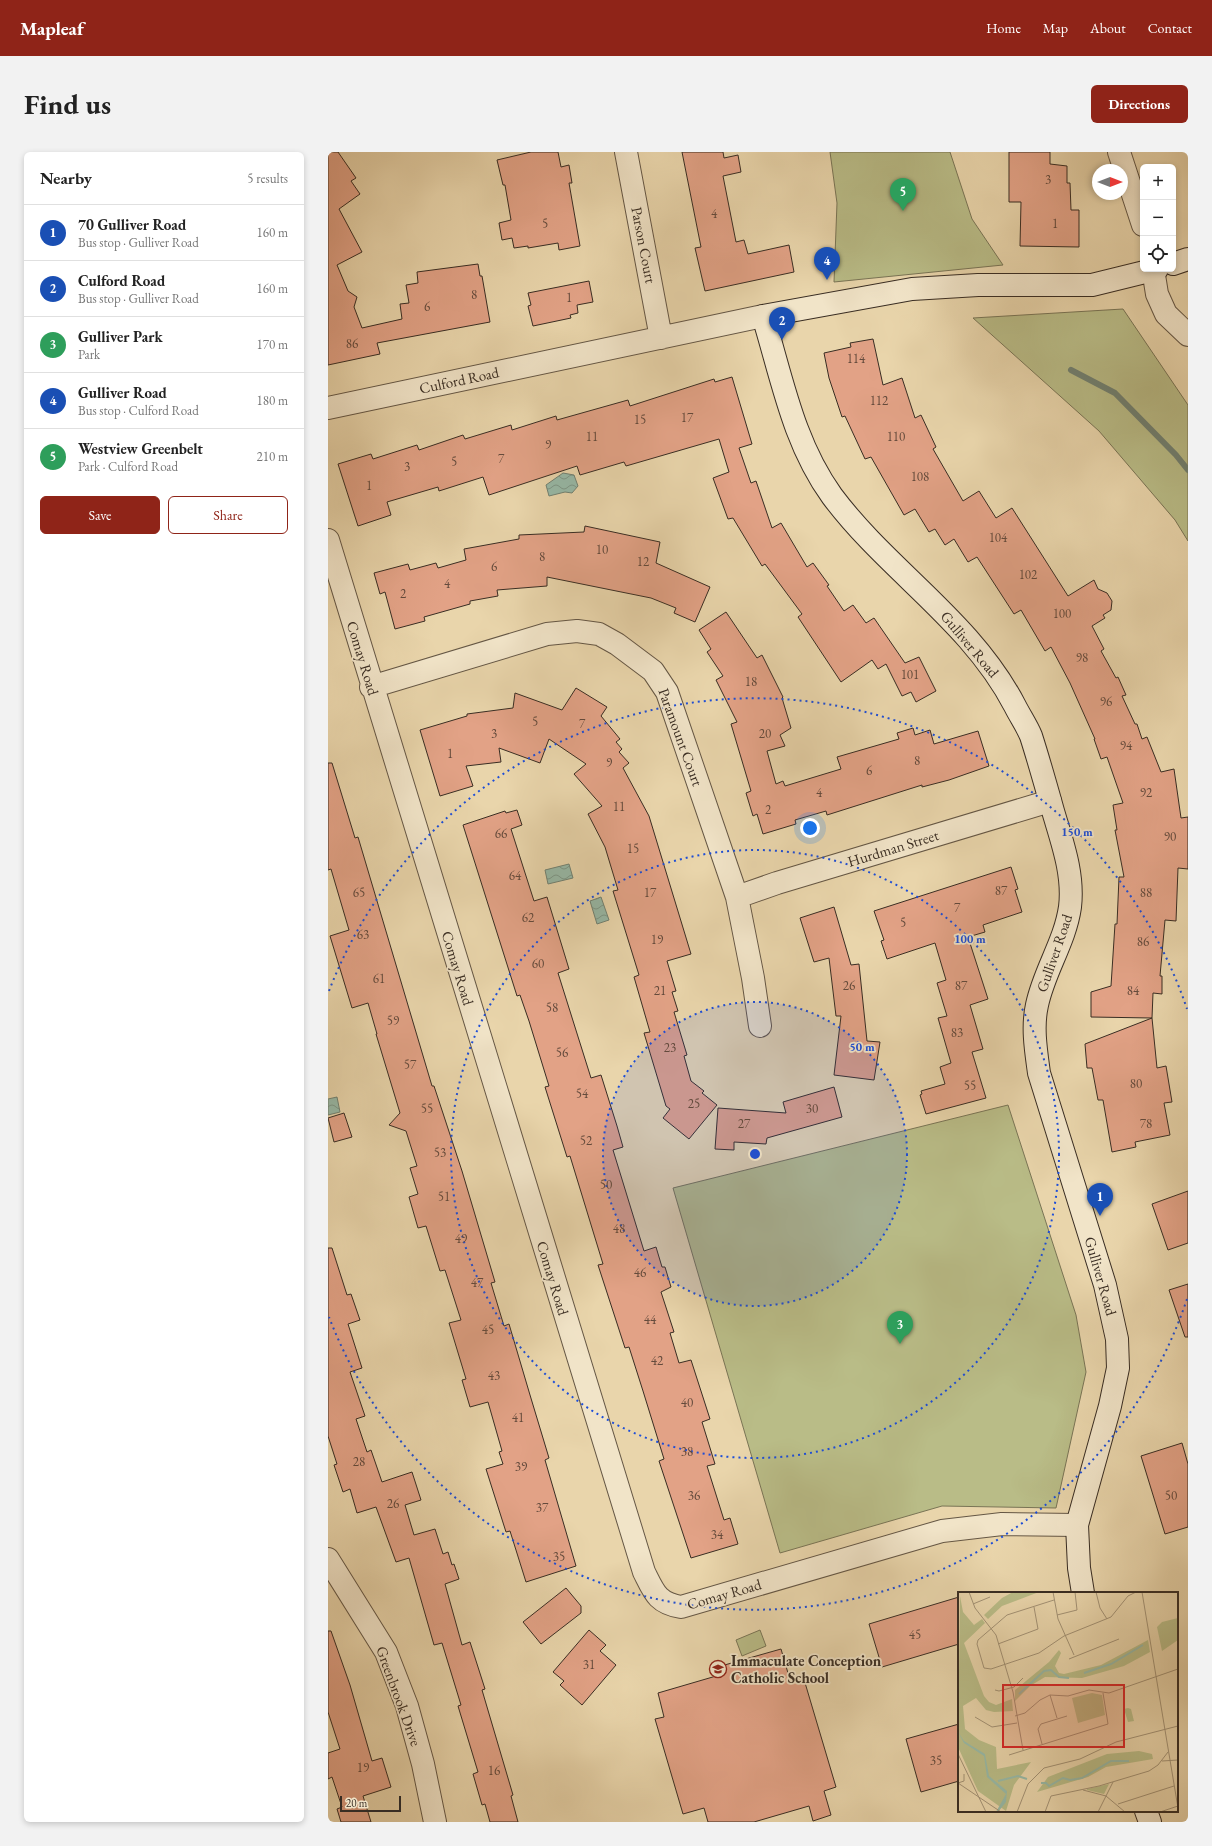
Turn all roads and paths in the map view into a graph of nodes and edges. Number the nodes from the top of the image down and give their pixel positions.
1 (626, 152) edge
2 (1119, 152) edge
3 (1140, 216) edge
4 (1188, 259) edge
5 (1176, 263) edge
6 (1143, 272) edge
7 (1159, 272) edge
8 (763, 316) junction
9 (1188, 335) edge
10 (661, 338) junction
11 (328, 408) edge
12 (328, 540) edge
13 (371, 687) junction
14 (1050, 801) junction
15 (737, 897) junction
16 (760, 1026) dead end
17 (1077, 1525) junction
18 (328, 1558) edge
19 (1083, 1592) edge
20 (1146, 1812) edge
21 (435, 1822) edge
22 (1150, 1822) edge

1 - 10 street, Parson Court
2 - 3 street
4 - 5 street, Culford Road
6 - 8 street, Culford Road
7 - 9 street
8 - 10 street, Culford Road
8 - 14 street, Gulliver Road
10 - 11 street, Culford Road
12 - 13 street, Comay Road
13 - 15 street, Paramount Court
13 - 17 street, Comay Road
14 - 15 street, Hurdman Street
14 - 17 street, Gulliver Road
15 - 16 street, Paramount Court
17 - 19 street, Gulliver Road
18 - 21 street, Greenbrook Drive
20 - 22 street

